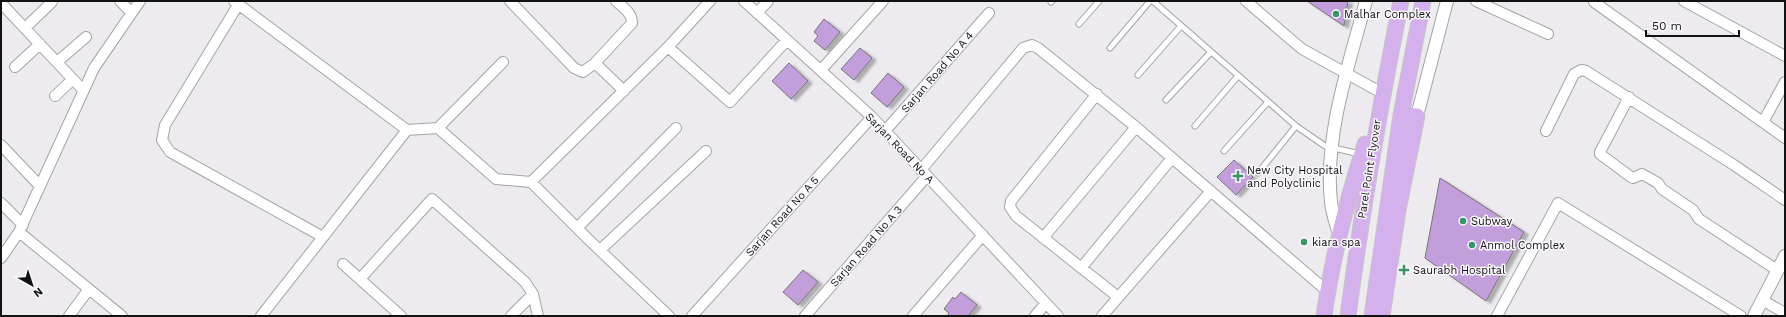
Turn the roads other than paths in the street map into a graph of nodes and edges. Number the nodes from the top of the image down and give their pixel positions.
1 (120, 1) edge
2 (140, 1) edge
3 (510, 1) edge
4 (616, 1) edge
5 (710, 1) edge
6 (744, 1) edge
7 (768, 1) edge
8 (883, 1) edge
9 (1099, 1) edge
10 (1151, 1) edge
11 (1246, 1) edge
12 (1366, 1) edge
13 (1401, 1) edge
14 (1423, 1) edge
15 (1447, 1) edge
16 (1476, 1) edge
17 (52, 2) dead end
18 (1594, 2) edge
19 (1687, 2) edge
20 (236, 3) edge
21 (2, 5) edge
22 (131, 12) junction
23 (757, 13) junction
24 (989, 13) dead end
25 (1079, 24) dead end
26 (1181, 26) junction
27 (25, 28) junction
28 (1548, 34) dead end
29 (86, 36) dead end
30 (788, 40) junction
31 (40, 44) junction
32 (668, 48) junction
33 (1110, 48) dead end
34 (1211, 52) junction
35 (1785, 56) edge
36 (57, 62) junction
37 (503, 62) dead end
38 (595, 64) junction
39 (15, 67) dead end
40 (821, 70) junction
41 (1346, 74) junction
42 (1138, 75) dead end
43 (1238, 76) junction
44 (73, 80) junction
45 (1785, 82) edge
46 (84, 90) junction
47 (624, 92) junction
48 (1382, 93) junction
49 (1097, 94) junction
50 (55, 96) dead end
51 (1629, 97) junction
52 (1166, 100) dead end
53 (1268, 102) junction
54 (1401, 115) junction
55 (1417, 116) junction
56 (872, 117) junction
57 (1763, 122) junction
58 (1195, 126) dead end
59 (1296, 126) junction
60 (1136, 127) junction
61 (438, 128) junction
62 (676, 128) dead end
63 (407, 130) junction
64 (885, 131) junction
65 (1546, 131) dead end
66 (1785, 138) edge
67 (1, 145) edge
68 (1331, 148) junction
69 (706, 151) dead end
70 (1224, 151) dead end
71 (1362, 155) junction
72 (1172, 158) junction
73 (924, 173) junction
74 (1258, 173) dead end
75 (532, 182) junction
76 (40, 186) junction
77 (1211, 191) junction
78 (1785, 200) edge
79 (1, 203) edge
80 (577, 228) junction
81 (21, 229) junction
82 (983, 235) junction
83 (1340, 236) junction
84 (323, 237) junction
85 (1043, 238) junction
86 (600, 250) junction
87 (1785, 256) edge
88 (1, 258) edge
89 (343, 264) dead end
90 (1081, 268) junction
91 (1777, 270) junction
92 (360, 279) junction
93 (89, 289) junction
94 (1328, 291) junction
95 (533, 294) junction
96 (1118, 297) junction
97 (1762, 300) junction
98 (1046, 304) junction
99 (1785, 313) edge
100 (69, 316) edge
101 (122, 316) edge
102 (262, 316) edge
103 (402, 316) edge
104 (511, 316) edge
105 (538, 316) edge
106 (669, 316) edge
107 (692, 316) edge
108 (805, 316) edge
109 (913, 316) edge
110 (1036, 316) edge
111 (1058, 316) edge
112 (1102, 316) edge
113 (1324, 316) edge
114 (1348, 316) edge
115 (1372, 316) edge
116 (1382, 316) edge
117 (1497, 316) edge
118 (1741, 316) edge
119 (1754, 316) edge

1 - 22 street
2 - 22 street
3 - 38 street
4 - 38 street
5 - 32 street
6 - 23 street, Sarjan Road No A
7 - 23 street
8 - 40 street
9 - 25 lane
10 - 26 lane
10 - 33 lane
11 - 41 street
12 - 41 street
13 - 48 main road
14 - 54 main road, Parel Point Flyover
15 - 55 street
16 - 28 street
17 - 27 street
18 - 57 street
19 - 35 street
20 - 63 street
20 - 84 street
21 - 27 street
22 - 46 street
23 - 30 street, Sarjan Road No A
24 - 64 street, Sarjan Road No A 4
26 - 34 lane
26 - 42 lane
27 - 31 street
29 - 36 street
30 - 32 street
30 - 40 street, Sarjan Road No A
31 - 36 street
31 - 39 street
32 - 47 street
34 - 43 lane
34 - 52 lane
36 - 44 street
37 - 61 street
38 - 47 street
40 - 56 street, Sarjan Road No A
41 - 48 street
41 - 68 street
43 - 53 lane
43 - 58 lane
44 - 46 street
44 - 50 street
45 - 57 street
46 - 76 street
47 - 75 street
48 - 71 main road
48 - 114 main road, Parel Point Flyover
49 - 60 street
49 - 73 street, Sarjan Road No A 3
49 - 85 street
51 - 65 street
51 - 78 street
51 - 91 street
53 - 59 lane
53 - 70 lane
54 - 55 main road
54 - 115 main road, Parel Point Flyover
55 - 116 main road
56 - 64 street, Sarjan Road No A
56 - 107 street, Sarjan Road No A 5
57 - 66 street
59 - 68 lane
59 - 74 lane
60 - 72 street
60 - 85 street
61 - 63 street
61 - 75 street
62 - 80 street
63 - 84 street
64 - 73 street, Sarjan Road No A
67 - 76 street
68 - 71 lane
68 - 83 street
69 - 86 street
71 - 83 main road
72 - 77 street
72 - 90 street
73 - 82 street, Sarjan Road No A
73 - 108 street, Sarjan Road No A 3
75 - 80 street
76 - 81 street
77 - 94 street
77 - 96 street
79 - 81 street
80 - 86 street
81 - 88 street
81 - 93 street
82 - 98 street, Sarjan Road No A
82 - 109 street
83 - 94 main road
84 - 102 street
85 - 90 street
86 - 106 street
87 - 91 street
89 - 92 street
90 - 96 street
91 - 97 street
92 - 95 street
92 - 103 street
93 - 100 street
93 - 101 street
94 - 113 main road
95 - 104 street
95 - 105 street
96 - 112 street
97 - 99 street
97 - 119 street
98 - 110 street
98 - 111 street, Sarjan Road No A
117 - 118 street

